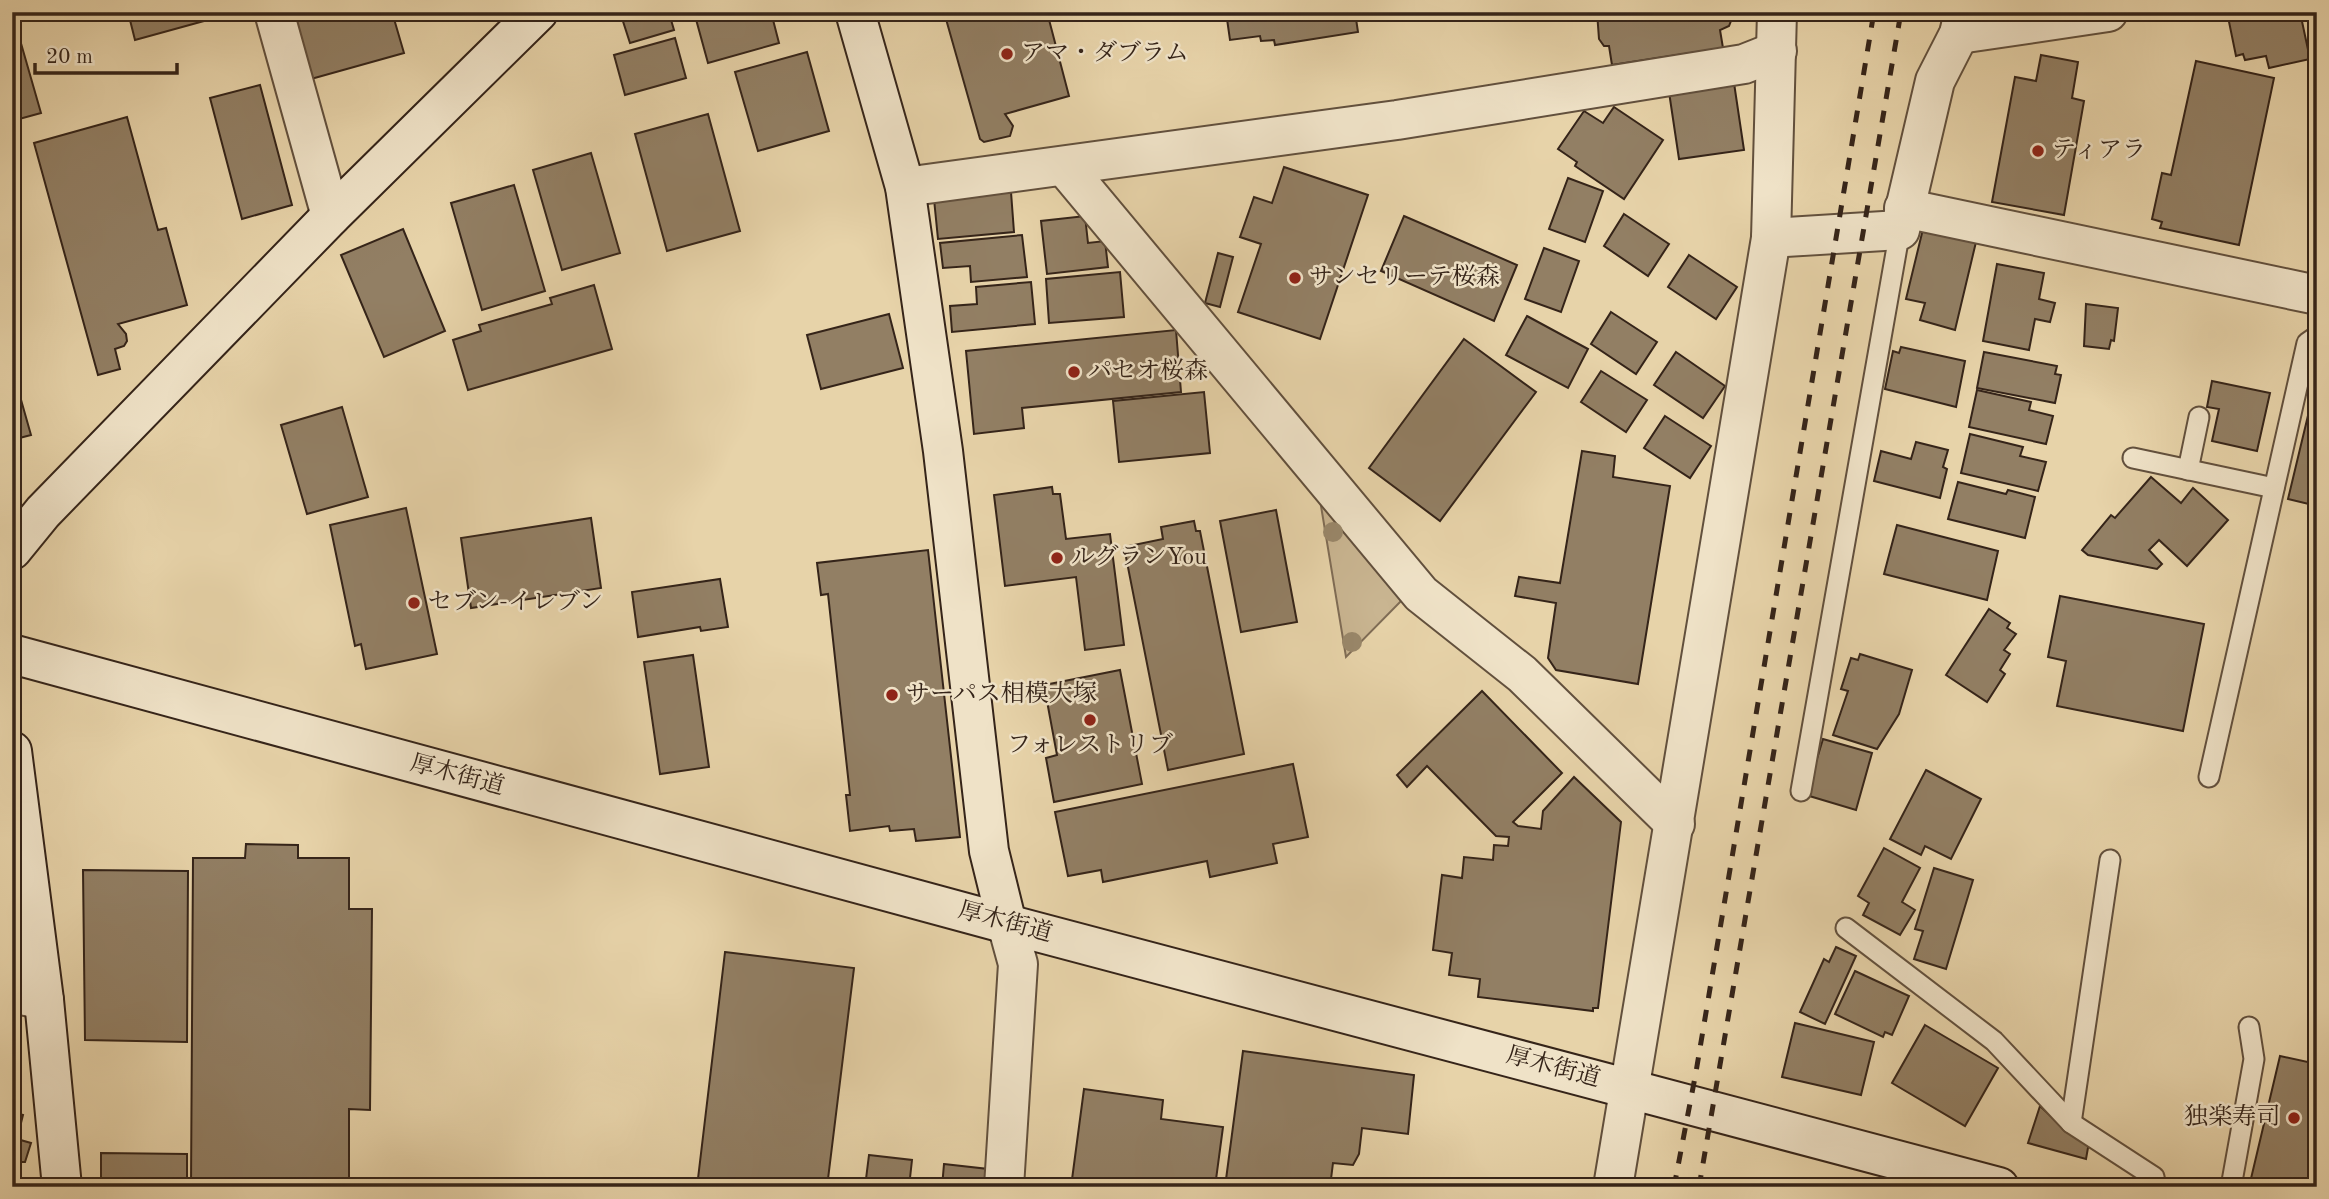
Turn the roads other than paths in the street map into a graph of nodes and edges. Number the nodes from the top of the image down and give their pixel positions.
1 (274, 12) edge
2 (538, 12) edge
3 (855, 12) edge
4 (1777, 12) edge
5 (2108, 12) edge
6 (1962, 23) edge
7 (1777, 51) junction
8 (1065, 167) junction
9 (905, 187) junction
10 (331, 216) junction
11 (1902, 219) junction
12 (1771, 238) junction
13 (2317, 295) edge
14 (2317, 336) edge
15 (2199, 417) dead end
16 (2133, 458) dead end
17 (2188, 470) junction
18 (2274, 488) junction
19 (12, 550) edge
20 (12, 654) edge
21 (12, 751) edge
22 (2209, 777) dead end
23 (1801, 791) dead end
24 (1675, 824) junction
25 (2110, 860) dead end
26 (1007, 924) junction
27 (1846, 928) dead end
28 (28, 997) edge
29 (2249, 1027) dead end
30 (1629, 1088) junction
31 (2071, 1123) junction
32 (62, 1187) edge
33 (1004, 1187) edge
34 (1614, 1187) edge
35 (1999, 1187) edge
36 (2156, 1187) edge
37 (2231, 1187) edge

1 - 10 street
2 - 10 street
3 - 9 street
4 - 7 street
5 - 6 street
6 - 11 street
7 - 8 street
7 - 12 street
8 - 9 street
8 - 24 street
9 - 26 street
10 - 19 street
11 - 12 street
11 - 13 street
11 - 23 lane
12 - 24 street
14 - 18 lane
15 - 17 lane
16 - 17 lane
17 - 18 lane
18 - 22 lane
20 - 26 street, 厚木街道
21 - 28 street
24 - 30 street
25 - 31 lane
26 - 30 street, 厚木街道
26 - 33 street
27 - 31 lane
28 - 32 street
29 - 37 lane
30 - 34 street
30 - 35 street, 厚木街道
31 - 36 lane

